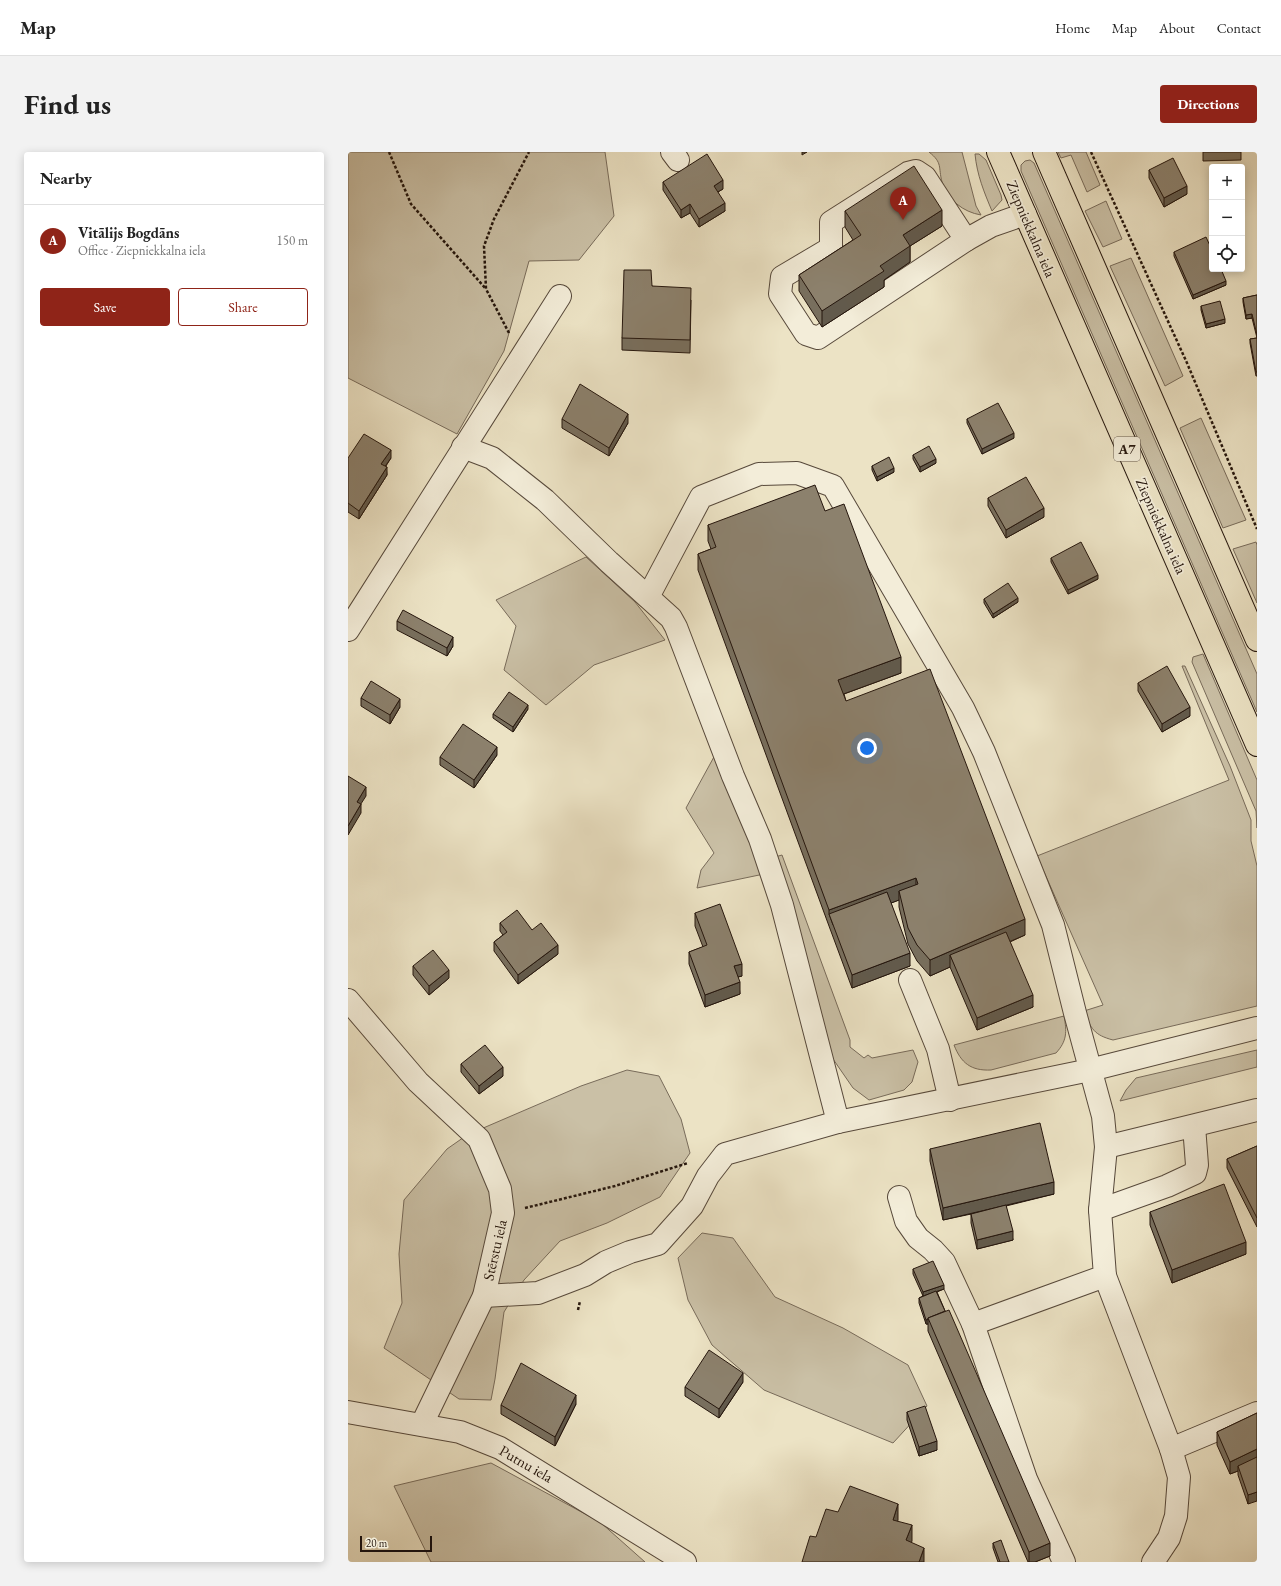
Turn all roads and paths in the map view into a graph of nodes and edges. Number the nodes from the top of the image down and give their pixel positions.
1 (388, 152) edge
2 (529, 152) edge
3 (998, 152) edge
4 (1044, 152) edge
5 (1092, 152) edge
6 (1025, 214) junction
7 (966, 240) junction
8 (486, 289) junction
9 (560, 296) dead end
10 (521, 357) junction
11 (463, 447) junction
12 (1257, 529) edge
13 (648, 597) junction
14 (348, 630) edge
15 (1257, 640) edge
16 (1257, 745) edge
17 (910, 980) dead end
18 (348, 1000) edge
19 (1257, 1028) edge
20 (1090, 1070) junction
21 (950, 1100) junction
22 (1257, 1110) edge
23 (838, 1122) junction
24 (1194, 1126) junction
25 (1106, 1147) junction
26 (725, 1154) junction
27 (899, 1197) dead end
28 (1100, 1210) junction
29 (503, 1213) junction
30 (1105, 1276) junction
31 (484, 1296) junction
32 (973, 1324) junction
33 (348, 1412) edge
34 (1257, 1413) edge
35 (422, 1424) junction
36 (1171, 1449) junction
37 (685, 1562) edge
38 (1064, 1562) edge
39 (1153, 1562) edge

1 - 8 path
2 - 8 path
3 - 6 highway, Ziepniekkalna iela / A7
4 - 15 highway
5 - 12 path
6 - 7 street
6 - 16 highway, Ziepniekkalna iela / A7
7 - 7 street
8 - 10 path
9 - 10 street
10 - 11 street
11 - 13 street
11 - 14 street
13 - 20 street
13 - 23 street
17 - 21 street
18 - 29 street, Stērstu iela
19 - 20 street
20 - 21 street
20 - 25 street
21 - 23 street
22 - 24 street
23 - 26 street
24 - 25 street
24 - 28 street
25 - 28 street
26 - 29 path
26 - 31 street
27 - 32 street
28 - 30 street
29 - 31 street, Stērstu iela
30 - 32 street
30 - 36 street
31 - 35 street, Stērstu iela
32 - 38 street
33 - 35 street, Putnu iela
34 - 36 street
35 - 37 street, Putnu iela
36 - 39 street

